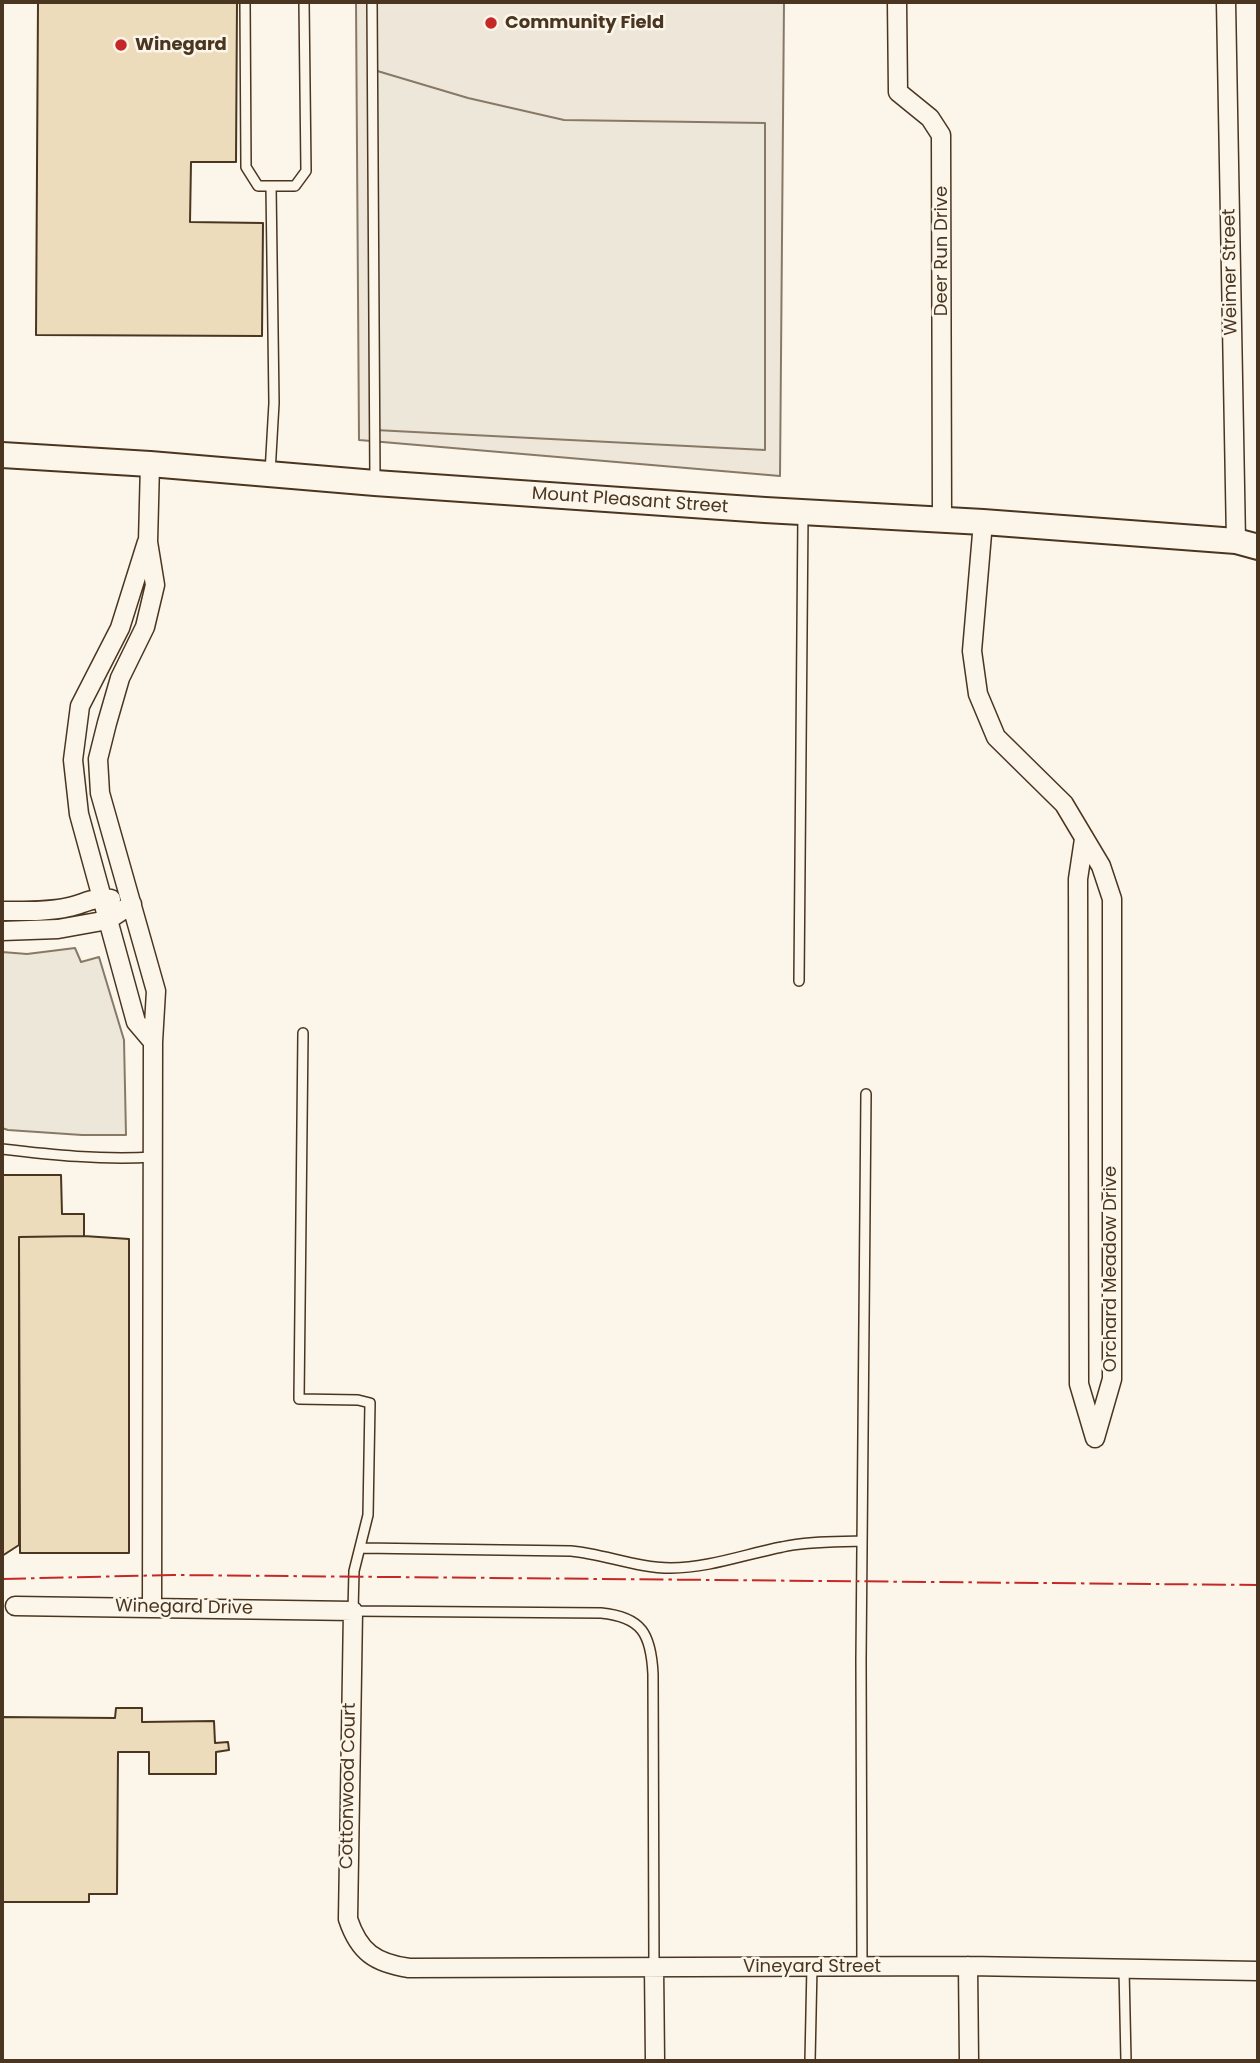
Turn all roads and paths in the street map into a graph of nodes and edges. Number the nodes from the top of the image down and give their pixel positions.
1 (245, 2) edge
2 (304, 2) edge
3 (372, 2) edge
4 (897, 2) edge
5 (1226, 2) edge
6 (271, 186) junction
7 (2, 455) edge
8 (150, 464) junction
9 (270, 474) junction
10 (375, 483) junction
11 (803, 512) junction
12 (942, 520) junction
13 (984, 522) junction
14 (148, 542) junction
15 (1247, 544) edge
16 (1084, 839) junction
17 (102, 897) junction
18 (132, 904) junction
19 (2, 911) edge
20 (108, 920) junction
21 (2, 931) edge
22 (799, 981) dead end
23 (303, 1033) dead end
24 (153, 1042) junction
25 (866, 1094) dead end
26 (2, 1149) edge
27 (153, 1157) junction
28 (862, 1541) junction
29 (360, 1548) junction
30 (15, 1606) dead end
31 (152, 1607) junction
32 (353, 1611) junction
33 (369, 1954) joint
34 (812, 1966) junction
35 (862, 1966) junction
36 (968, 1966) junction
37 (654, 1967) junction
38 (1124, 1969) junction
39 (1258, 1971) edge
40 (655, 2061) edge
41 (810, 2061) edge
42 (969, 2061) edge
43 (1126, 2061) edge

1 - 6 lane
2 - 6 lane
3 - 10 lane
4 - 12 street, Deer Run Drive
5 - 15 street, Weimer Street
6 - 9 lane
7 - 8 main road, Mount Pleasant Street
8 - 9 main road, Mount Pleasant Street
8 - 14 street
9 - 10 main road, Mount Pleasant Street
10 - 11 main road, Mount Pleasant Street
11 - 12 main road, Mount Pleasant Street
11 - 22 lane
12 - 13 main road, Mount Pleasant Street
13 - 15 main road, Mount Pleasant Street
13 - 16 street, Orchard Meadow Drive
14 - 17 street
14 - 18 street
16 - 16 street, Orchard Meadow Drive
17 - 18 street
17 - 19 street
17 - 20 street
18 - 20 street
18 - 24 street
20 - 21 street
20 - 24 street
23 - 29 lane
24 - 27 street
25 - 28 lane
26 - 27 lane
27 - 31 street
28 - 29 lane
28 - 35 lane
29 - 32 lane
30 - 31 street, Winegard Drive
31 - 32 street, Winegard Drive
32 - 33 street, Cottonwood Court
32 - 37 lane
33 - 37 street, Vineyard Street
34 - 35 street, Vineyard Street
34 - 37 street, Vineyard Street
34 - 41 lane
35 - 36 street, Vineyard Street
36 - 38 street, Vineyard Street
36 - 42 street
37 - 40 street
38 - 39 street, Vineyard Street
38 - 43 lane

